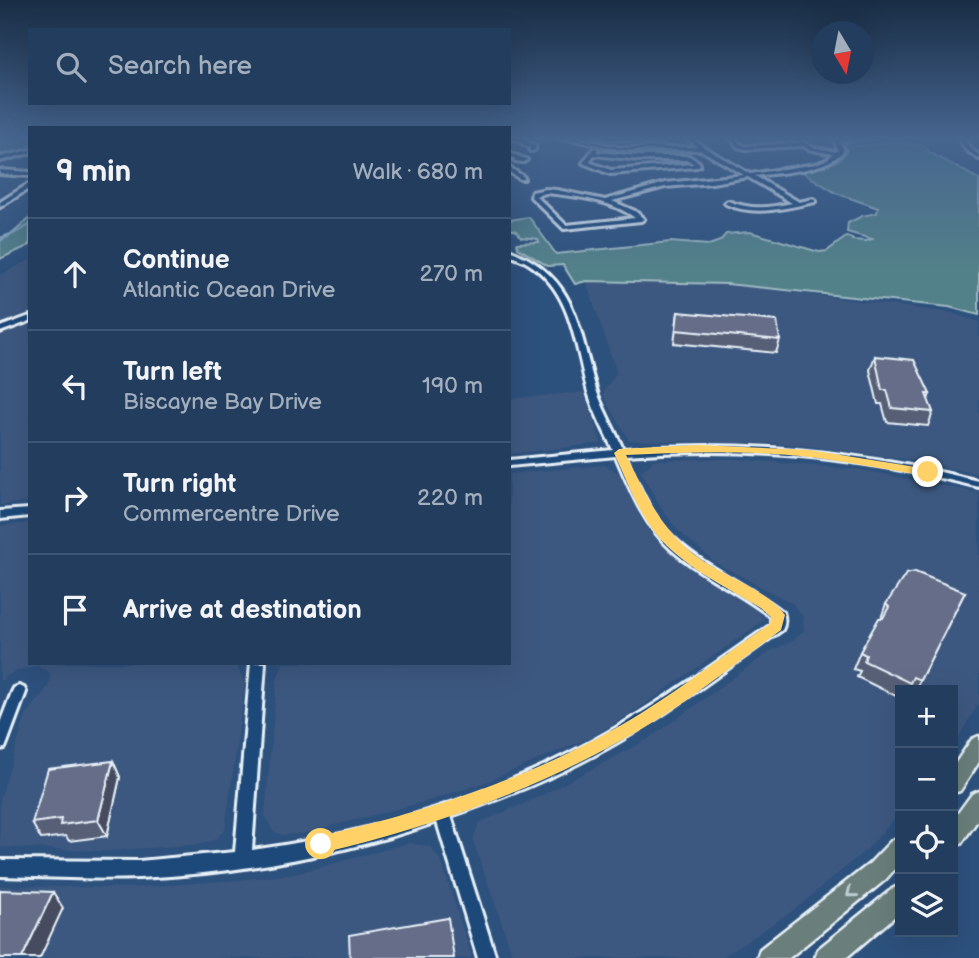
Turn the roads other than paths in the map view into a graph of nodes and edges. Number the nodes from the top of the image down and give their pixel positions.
1 (693, 182) edge
2 (762, 182) edge
3 (28, 186) edge
4 (785, 186) dead end
5 (772, 187) junction
6 (813, 201) dead end
7 (603, 202) junction
8 (728, 203) dead end
9 (797, 203) junction
10 (0, 205) edge
11 (511, 251) edge
12 (28, 319) edge
13 (0, 330) edge
14 (619, 453) junction
15 (511, 463) edge
16 (979, 484) edge
17 (28, 512) edge
18 (0, 515) edge
19 (258, 665) edge
20 (19, 692) dead end
21 (0, 743) edge
22 (979, 745) edge
23 (958, 776) edge
24 (442, 813) junction
25 (975, 816) edge
26 (958, 832) edge
27 (895, 852) edge
28 (243, 859) junction
29 (0, 868) edge
30 (895, 901) edge
31 (487, 958) edge
32 (769, 958) edge
33 (827, 958) edge

1 - 7 street
2 - 5 street
3 - 10 street
4 - 5 street
5 - 9 street
6 - 9 street
7 - 7 street
8 - 9 street
11 - 14 street
12 - 13 street
14 - 15 street
14 - 16 street
14 - 24 street
17 - 18 street
19 - 28 street
20 - 21 street
22 - 23 main road
24 - 28 street
24 - 31 street
25 - 26 main road
27 -> 32 main road
28 - 29 street
30 - 33 main road

